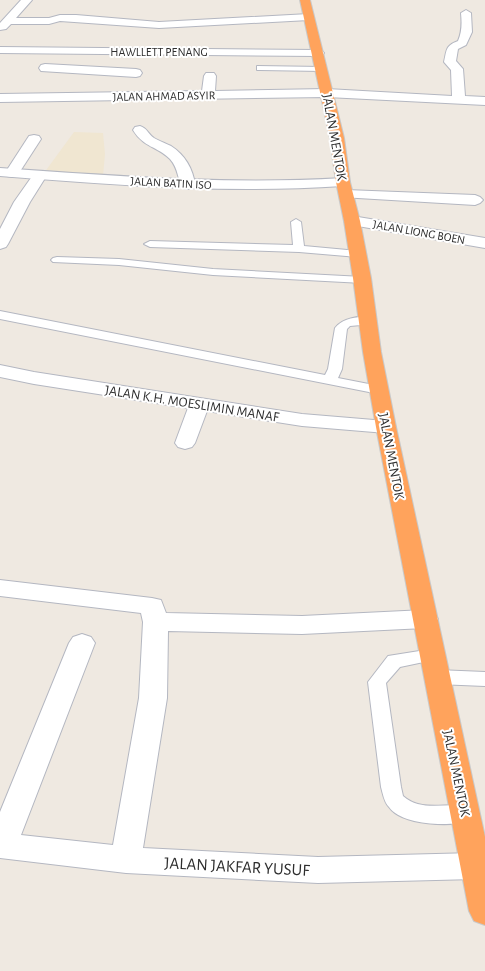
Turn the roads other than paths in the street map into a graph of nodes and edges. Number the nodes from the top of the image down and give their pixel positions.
1 (27, 0) edge
2 (307, 9) edge
3 (466, 13) dead end
4 (3, 25) edge
5 (0, 50) edge
6 (57, 51) junction
7 (320, 61) junction
8 (46, 68) junction
9 (260, 68) dead end
10 (136, 73) dead end
11 (210, 76) dead end
12 (327, 93) junction
13 (208, 95) junction
14 (28, 97) junction
15 (0, 98) edge
16 (459, 100) junction
17 (485, 101) edge
18 (140, 130) dead end
19 (34, 139) dead end
20 (6, 172) edge
21 (40, 175) junction
22 (188, 185) junction
23 (344, 188) junction
24 (474, 200) dead end
25 (352, 221) junction
26 (296, 222) dead end
27 (485, 243) edge
28 (0, 244) edge
29 (150, 244) dead end
30 (300, 249) junction
31 (358, 254) junction
32 (57, 260) dead end
33 (363, 280) junction
34 (0, 315) edge
35 (368, 321) junction
36 (0, 372) edge
37 (330, 380) junction
38 (379, 390) junction
39 (200, 404) junction
40 (386, 427) junction
41 (185, 443) dead end
42 (0, 588) edge
43 (154, 614) junction
44 (425, 619) junction
45 (82, 644) dead end
46 (432, 655) junction
47 (437, 677) junction
48 (485, 679) edge
49 (465, 814) junction
50 (1, 845) edge
51 (126, 860) junction
52 (475, 866) junction
53 (485, 911) edge

1 - 4 street
2 - 4 street
2 - 7 highway, JALAN MENTOK
3 - 16 street
5 - 6 street, HAWLLETT PENANG
6 - 7 street, HAWLLETT PENANG
6 - 8 street
7 - 9 lane
7 - 12 highway, JALAN MENTOK
8 - 10 street
8 - 14 street
11 - 13 street
12 - 13 street, JALAN AHMAD ASYIR
12 - 16 street, JALAN AHMAD ASYIR
12 - 23 highway, JALAN MENTOK
13 - 14 street, JALAN AHMAD ASYIR
14 - 15 street, JALAN AHMAD ASYIR
16 - 17 street, JALAN AHMAD ASYIR
18 - 22 street
19 - 20 street
20 - 21 street, JALAN BATIN ISO
21 - 22 street, JALAN BATIN ISO
21 - 28 street
22 - 23 street, JALAN BATIN ISO
23 - 24 street, JALAN BATIN ISO
23 - 25 highway, JALAN MENTOK
25 - 27 street, JALAN LIONG BOEN
25 - 31 highway, JALAN MENTOK
26 - 30 lane
29 - 30 lane
30 - 31 lane
31 - 33 highway, JALAN MENTOK
32 - 33 lane
33 - 35 highway, JALAN MENTOK
34 - 37 lane
35 - 37 lane
35 - 38 highway, JALAN MENTOK
36 - 39 street, JALAN K.H. MOESLIMIN MANAF
37 - 38 lane
38 - 40 highway, JALAN MENTOK
39 - 40 street, JALAN K.H. MOESLIMIN MANAF
39 - 41 street
40 - 44 highway, JALAN MENTOK
42 - 43 street
43 - 44 street
43 - 51 street
44 - 46 highway, JALAN MENTOK
45 - 50 street
46 - 47 highway, JALAN MENTOK
46 - 49 lane
47 - 48 lane
47 - 49 highway, JALAN MENTOK
49 - 52 highway, JALAN MENTOK
50 - 51 street, JALAN JAKFAR YUSUF
51 - 52 street, JALAN JAKFAR YUSUF
52 - 53 highway, JALAN MENTOK

